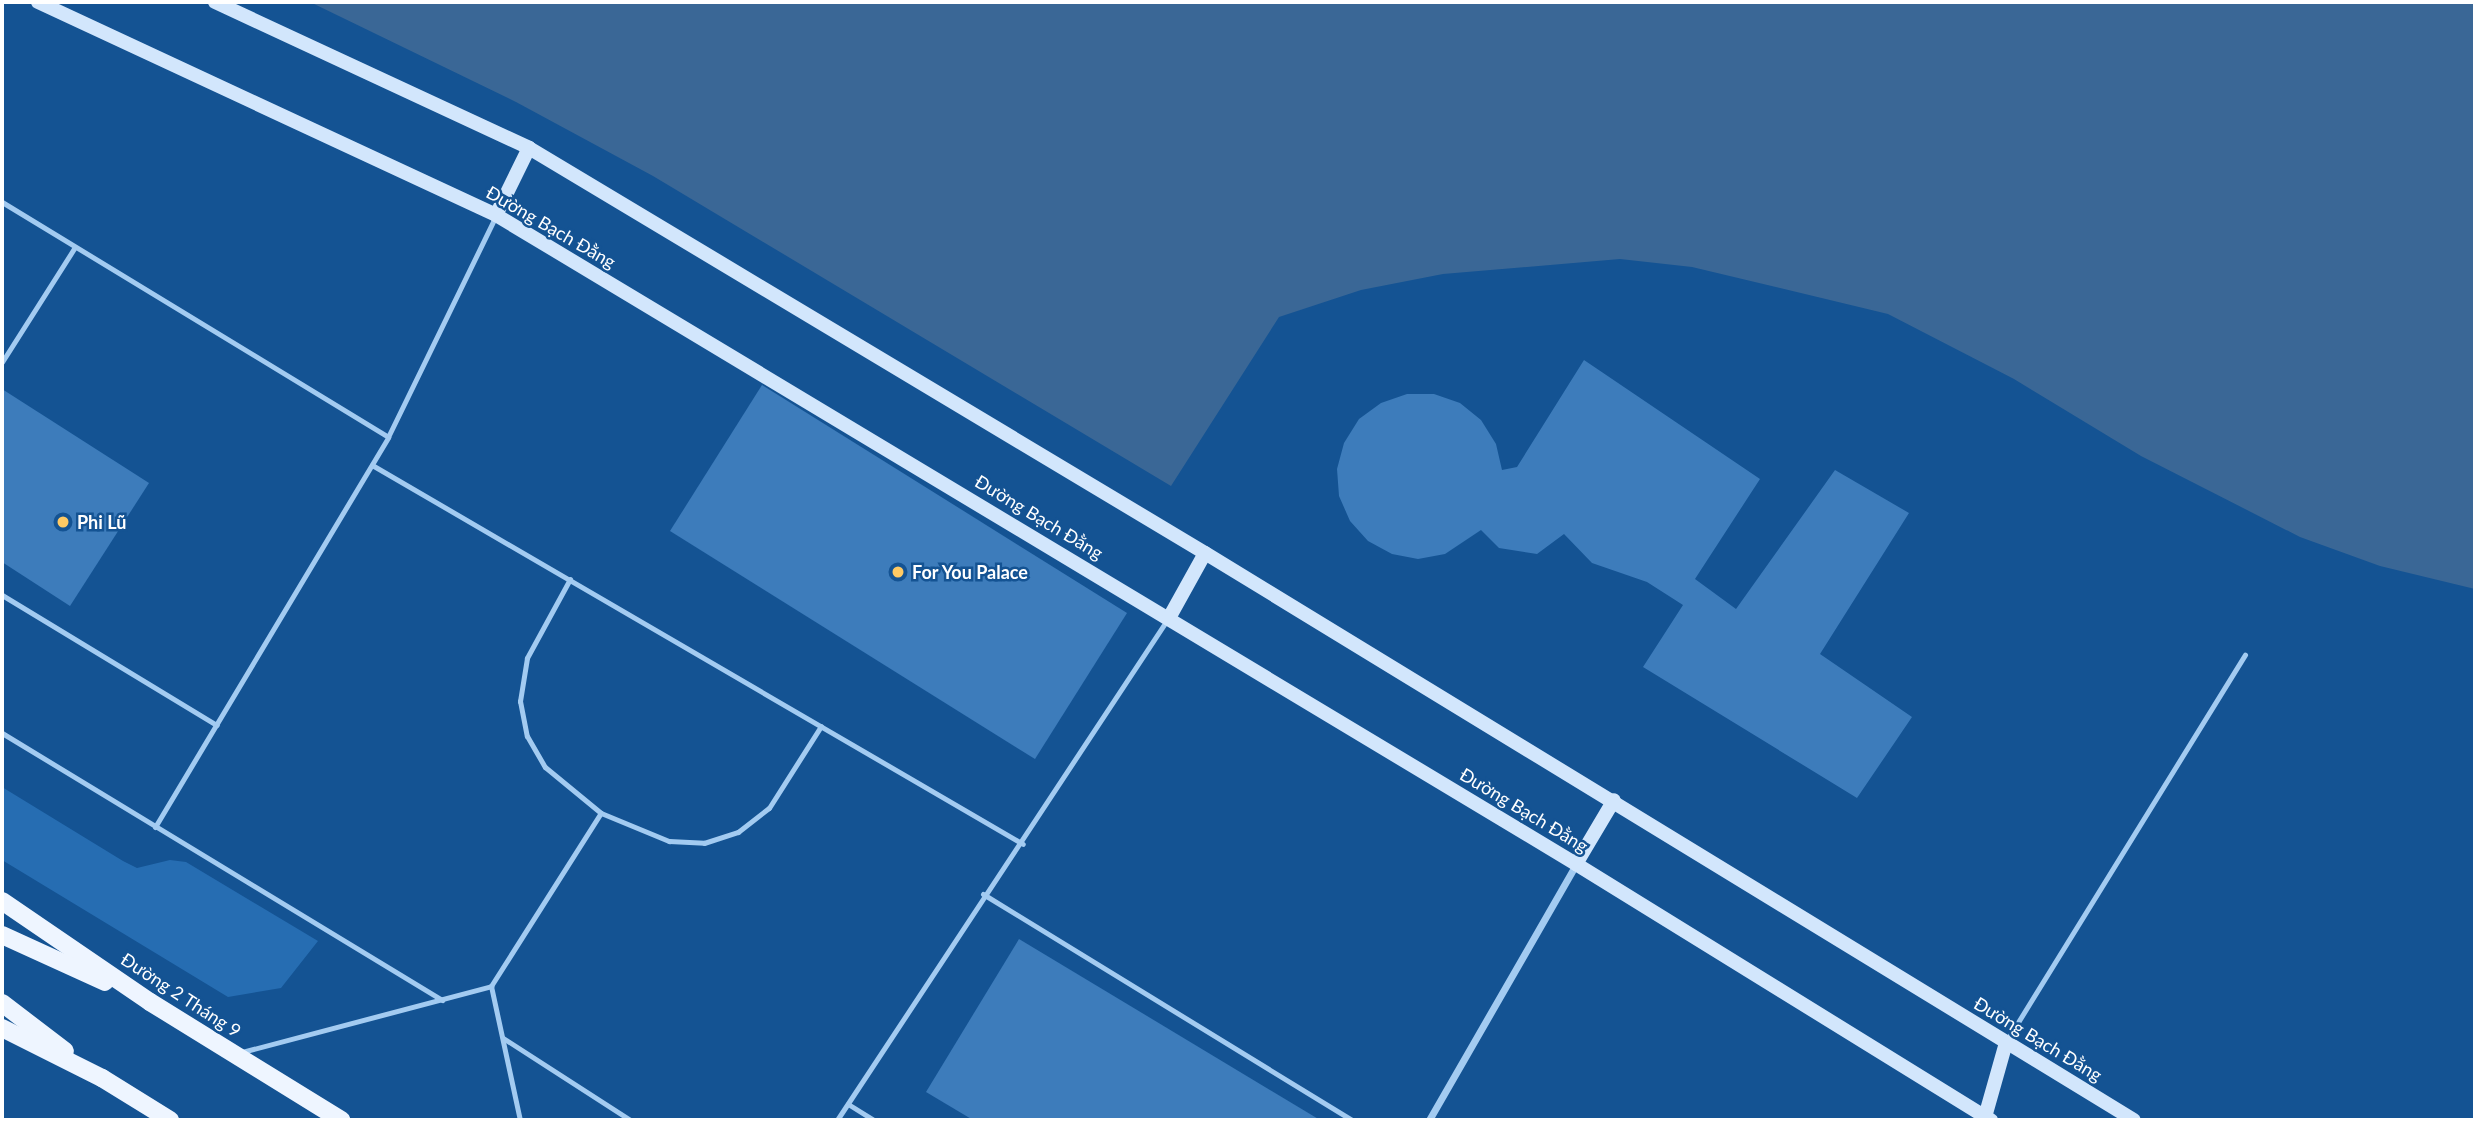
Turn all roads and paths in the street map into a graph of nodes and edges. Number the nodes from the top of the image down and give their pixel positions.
1 (38, 2) edge
2 (215, 2) edge
3 (529, 148) junction
4 (2, 202) edge
5 (496, 215) junction
6 (75, 247) junction
7 (2, 362) edge
8 (388, 437) junction
9 (372, 466) junction
10 (1205, 553) junction
11 (570, 579) junction
12 (2, 595) edge
13 (1169, 618) junction
14 (2245, 655) dead end
15 (217, 725) junction
16 (821, 726) junction
17 (2, 733) edge
18 (1614, 800) junction
19 (601, 813) junction
20 (155, 827) junction
21 (1023, 844) junction
22 (1576, 864) junction
23 (983, 894) junction
24 (2, 901) edge
25 (2, 934) edge
26 (491, 986) junction
27 (442, 1000) junction
28 (150, 1002) junction
29 (2, 1003) edge
30 (2, 1028) edge
31 (503, 1038) junction
32 (2006, 1042) junction
33 (234, 1054) junction
34 (102, 1078) junction
35 (848, 1104) junction
36 (1986, 1119) edge
37 (170, 1120) edge
38 (341, 1120) edge
39 (520, 1120) edge
40 (630, 1120) edge
41 (837, 1120) edge
42 (874, 1120) edge
43 (1352, 1120) edge
44 (1429, 1120) edge
45 (2134, 1120) edge

1 - 5 main road, Đường Bạch Đằng
2 - 3 main road, Đường Bạch Đằng
3 - 5 main road
3 - 10 main road, Đường Bạch Đằng
4 - 6 lane
5 - 8 lane
5 - 13 main road, Đường Bạch Đằng
6 - 7 lane
6 - 8 lane
8 - 9 lane
9 - 11 lane
9 - 15 lane
10 - 13 main road
10 - 18 main road, Đường Bạch Đằng
11 - 16 lane
11 - 19 lane
12 - 15 lane
13 - 21 lane
13 - 22 main road, Đường Bạch Đằng
14 - 32 lane
15 - 20 lane
16 - 19 lane
16 - 21 lane
17 - 20 lane
18 - 22 main road
18 - 32 main road, Đường Bạch Đằng
19 - 26 lane
20 - 27 lane
21 - 23 lane
22 - 36 main road, Đường Bạch Đằng
22 - 44 street
23 - 35 lane
23 - 43 lane
24 - 28 main road, Đường 2 Tháng 9
25 - 28 main road
26 - 27 lane
26 - 31 lane
27 - 33 lane
28 - 33 main road, Đường 2 Tháng 9
29 - 34 main road
30 - 34 main road
31 - 39 lane
31 - 40 lane
32 - 36 main road
32 - 45 main road, Đường Bạch Đằng
33 - 38 main road, Đường 2 Tháng 9
34 - 37 main road
35 - 41 lane
35 - 42 lane

